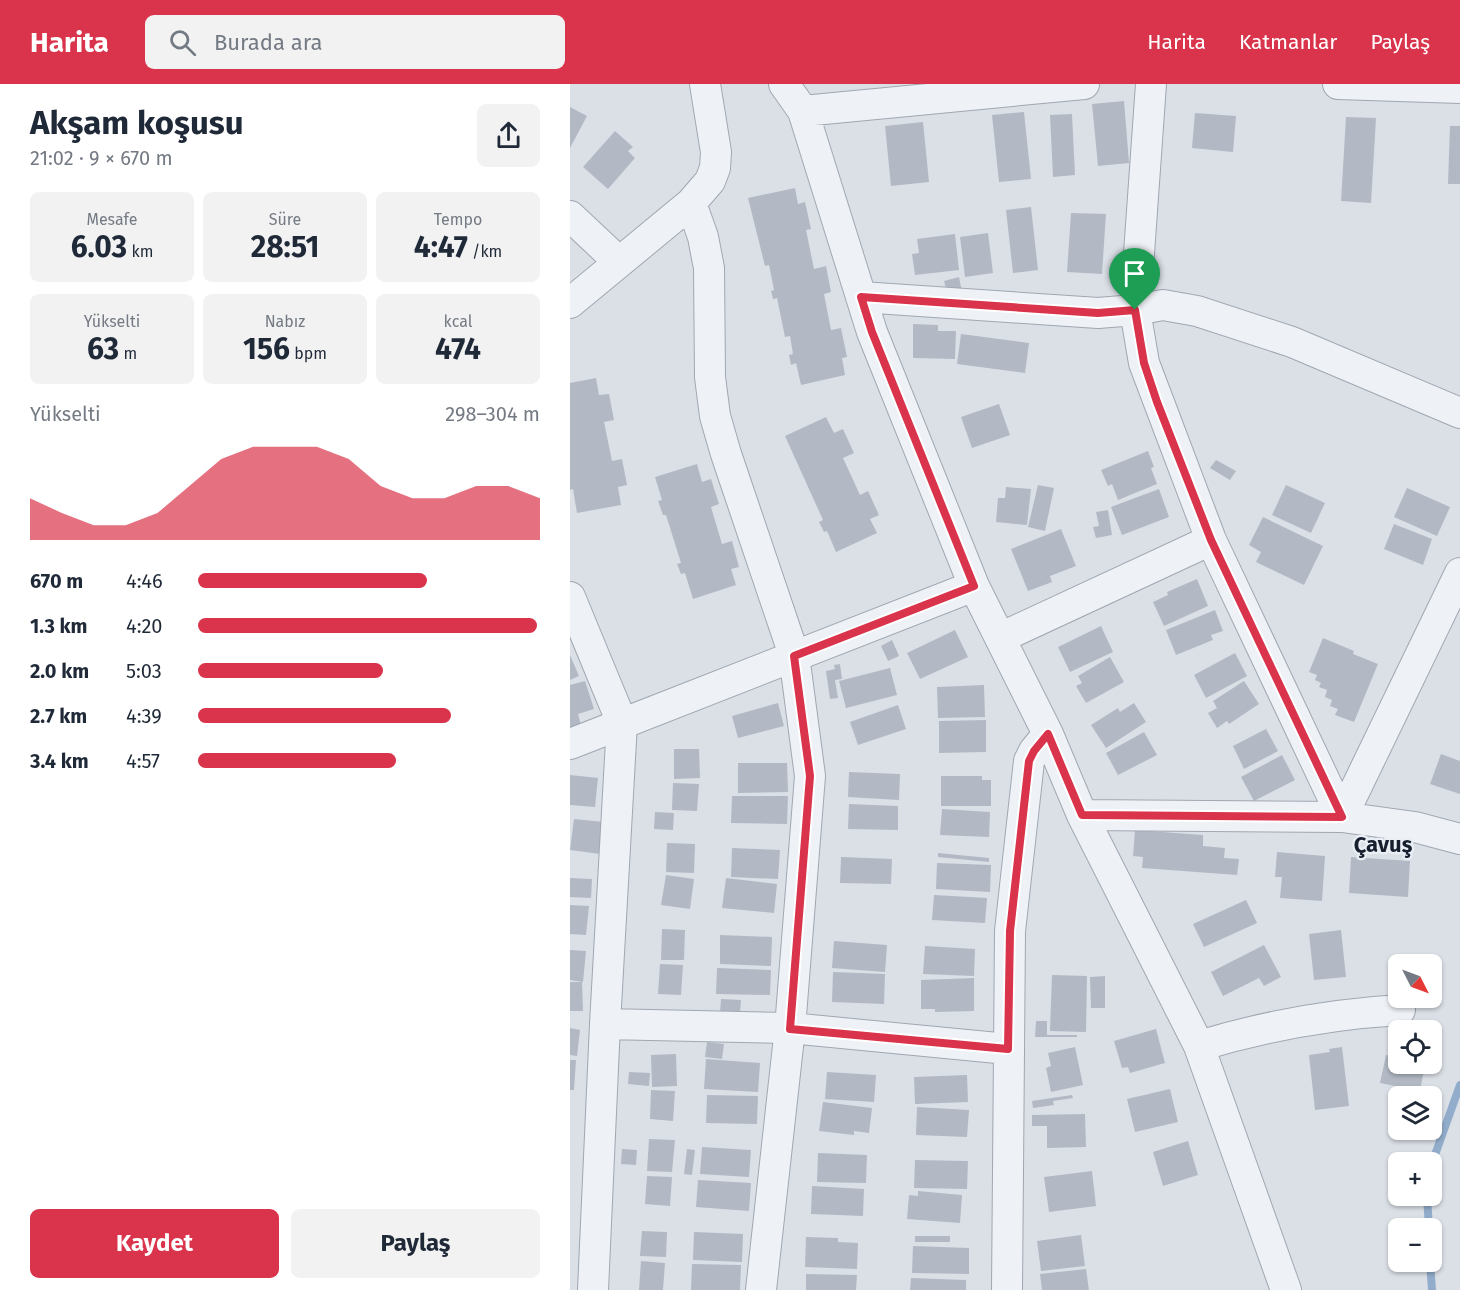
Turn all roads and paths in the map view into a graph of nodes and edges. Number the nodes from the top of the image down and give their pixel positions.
1 (705, 84) edge
2 (784, 84) edge
3 (1084, 84) edge
4 (1151, 84) edge
5 (1338, 84) edge
6 (1460, 88) edge
7 (803, 111) junction
8 (691, 203) junction
9 (570, 216) edge
10 (619, 262) junction
11 (861, 297) junction
12 (570, 303) edge
13 (1135, 310) junction
14 (1460, 413) edge
15 (1211, 540) junction
16 (1460, 573) edge
17 (974, 586) junction
18 (570, 597) edge
19 (1000, 638) junction
20 (794, 656) junction
21 (622, 723) junction
22 (1048, 734) junction
23 (570, 744) edge
24 (1082, 815) junction
25 (1342, 817) junction
26 (1460, 839) edge
27 (1400, 1010) dead end
28 (604, 1024) junction
29 (790, 1029) junction
30 (1199, 1046) junction
31 (1008, 1049) junction
32 (593, 1290) edge
33 (761, 1290) edge
34 (1007, 1290) edge
35 (1286, 1290) edge

1 - 8 street
2 - 7 street
3 - 7 street
4 - 13 street
5 - 6 street
7 - 11 street
8 - 10 street
8 - 20 street
9 - 10 street
10 - 12 street
11 - 13 street
11 - 17 street
13 - 14 street
13 - 15 street
15 - 19 street
15 - 25 street
16 - 25 street
17 - 19 street
17 - 20 street
18 - 21 street
19 - 22 street
20 - 21 street
20 - 29 street
21 - 23 street
21 - 28 street
22 - 24 street
22 - 31 street
24 - 25 street
24 - 30 street
25 - 26 street
27 - 30 street
28 - 29 street
28 - 32 street
29 - 31 street
29 - 33 street
30 - 35 street
31 - 34 street

